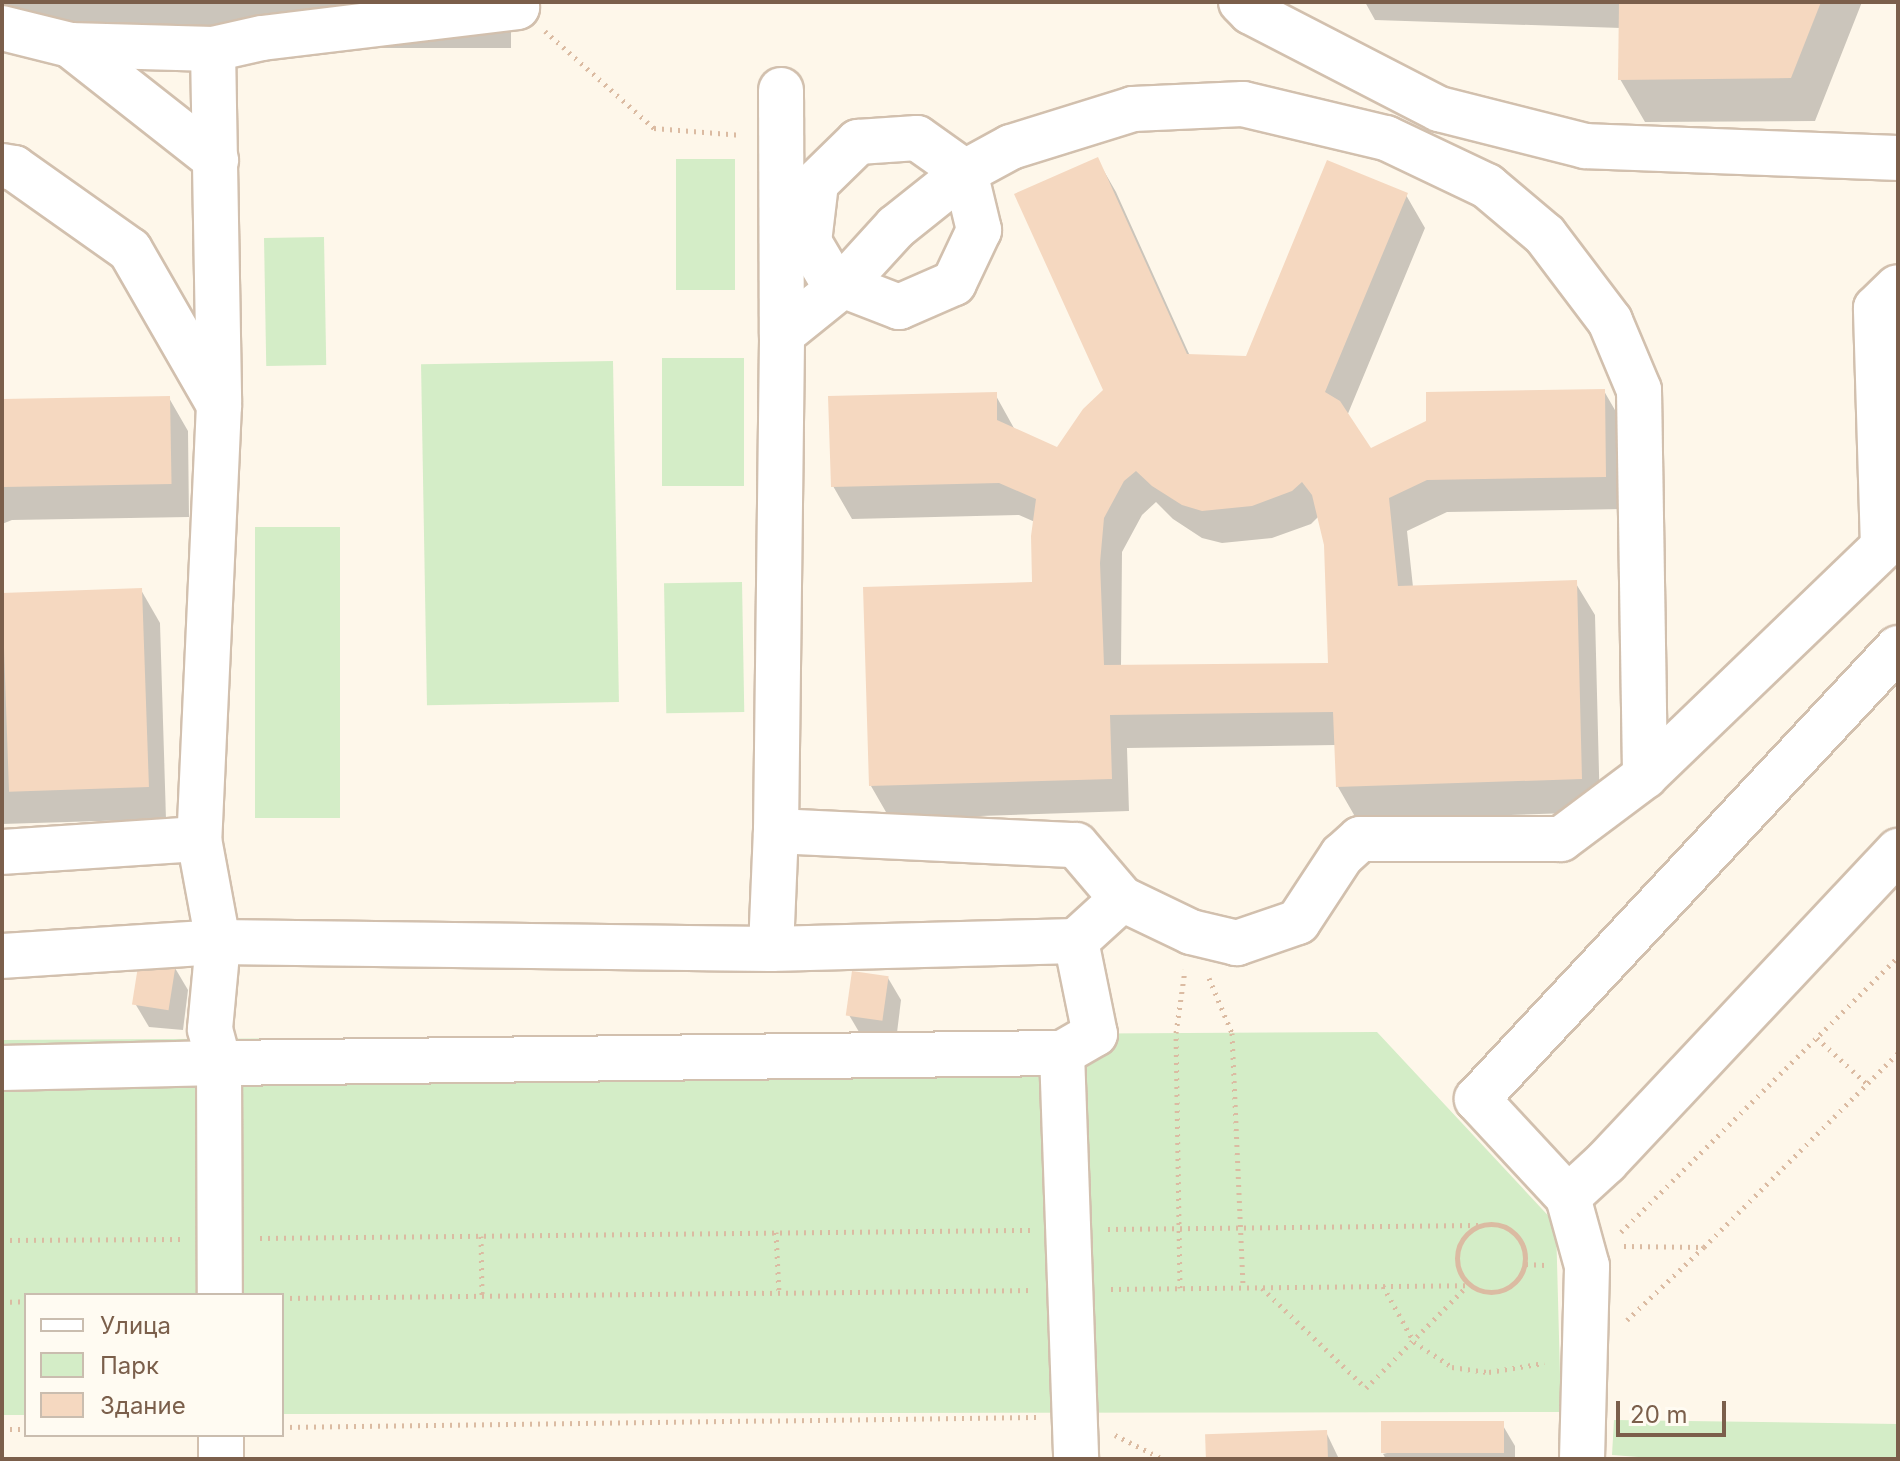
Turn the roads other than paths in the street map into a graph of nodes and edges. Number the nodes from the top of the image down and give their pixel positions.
1 (517, 4) edge
2 (1248, 5) edge
3 (2, 28) edge
4 (70, 45) junction
5 (213, 49) junction
6 (781, 90) dead end
7 (782, 139) junction
8 (1898, 158) edge
9 (216, 160) junction
10 (2, 166) edge
11 (965, 172) junction
12 (816, 183) junction
13 (843, 285) junction
14 (1898, 287) edge
15 (782, 334) junction
16 (219, 405) junction
17 (1898, 648) edge
18 (1645, 776) junction
19 (776, 831) junction
20 (199, 839) junction
21 (1898, 851) edge
22 (2, 852) edge
23 (1122, 899) junction
24 (1076, 941) junction
25 (218, 942) junction
26 (771, 949) junction
27 (2, 956) edge
28 (1062, 1053) junction
29 (219, 1063) junction
30 (2, 1068) edge
31 (1568, 1197) junction
32 (220, 1293) edge
33 (221, 1437) edge
34 (221, 1459) edge
35 (1076, 1459) edge
36 (1582, 1459) edge

1 - 5 lane
2 - 8 lane
3 - 4 lane
4 - 5 lane
4 - 9 lane
5 - 9 lane
6 - 7 lane
7 - 12 lane
7 - 15 lane
9 - 16 lane
10 - 16 lane
11 - 12 lane
11 - 13 lane
11 - 13 lane
11 - 18 lane
12 - 13 lane
13 - 15 lane
14 - 18 lane
15 - 19 lane
16 - 20 lane
17 - 31 lane
18 - 23 lane
19 - 23 lane
19 - 26 lane
20 - 22 lane
20 - 25 lane
21 - 31 lane
23 - 24 lane
24 - 26 lane
24 - 28 lane
25 - 26 lane
25 - 27 lane
25 - 29 lane
28 - 29 lane
28 - 35 lane
29 - 30 lane
29 - 32 lane
31 - 36 lane
33 - 34 lane

